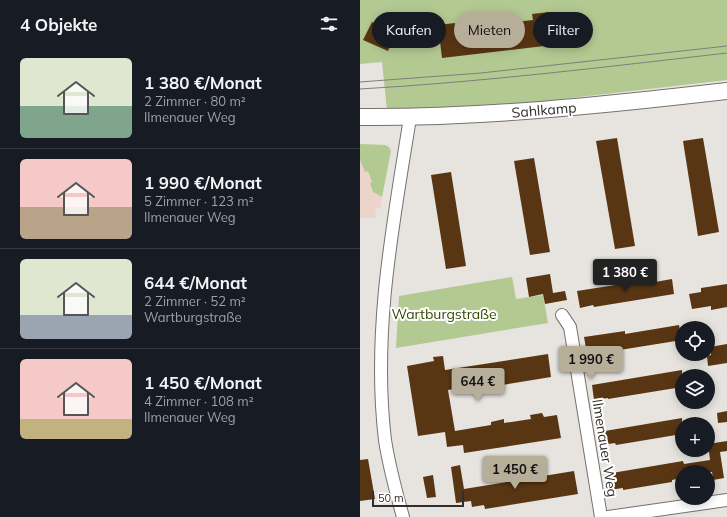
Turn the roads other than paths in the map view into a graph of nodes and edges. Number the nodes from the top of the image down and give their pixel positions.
1 (727, 91) edge
2 (360, 117) edge
3 (410, 118) junction
4 (562, 315) dead end
5 (727, 500) edge
6 (403, 517) edge
7 (602, 517) edge
8 (608, 517) edge

1 - 3 street, Sahlkamp
2 - 3 street, Sahlkamp
3 - 6 street
4 - 7 street, Ilmenauer Weg
5 - 8 street

